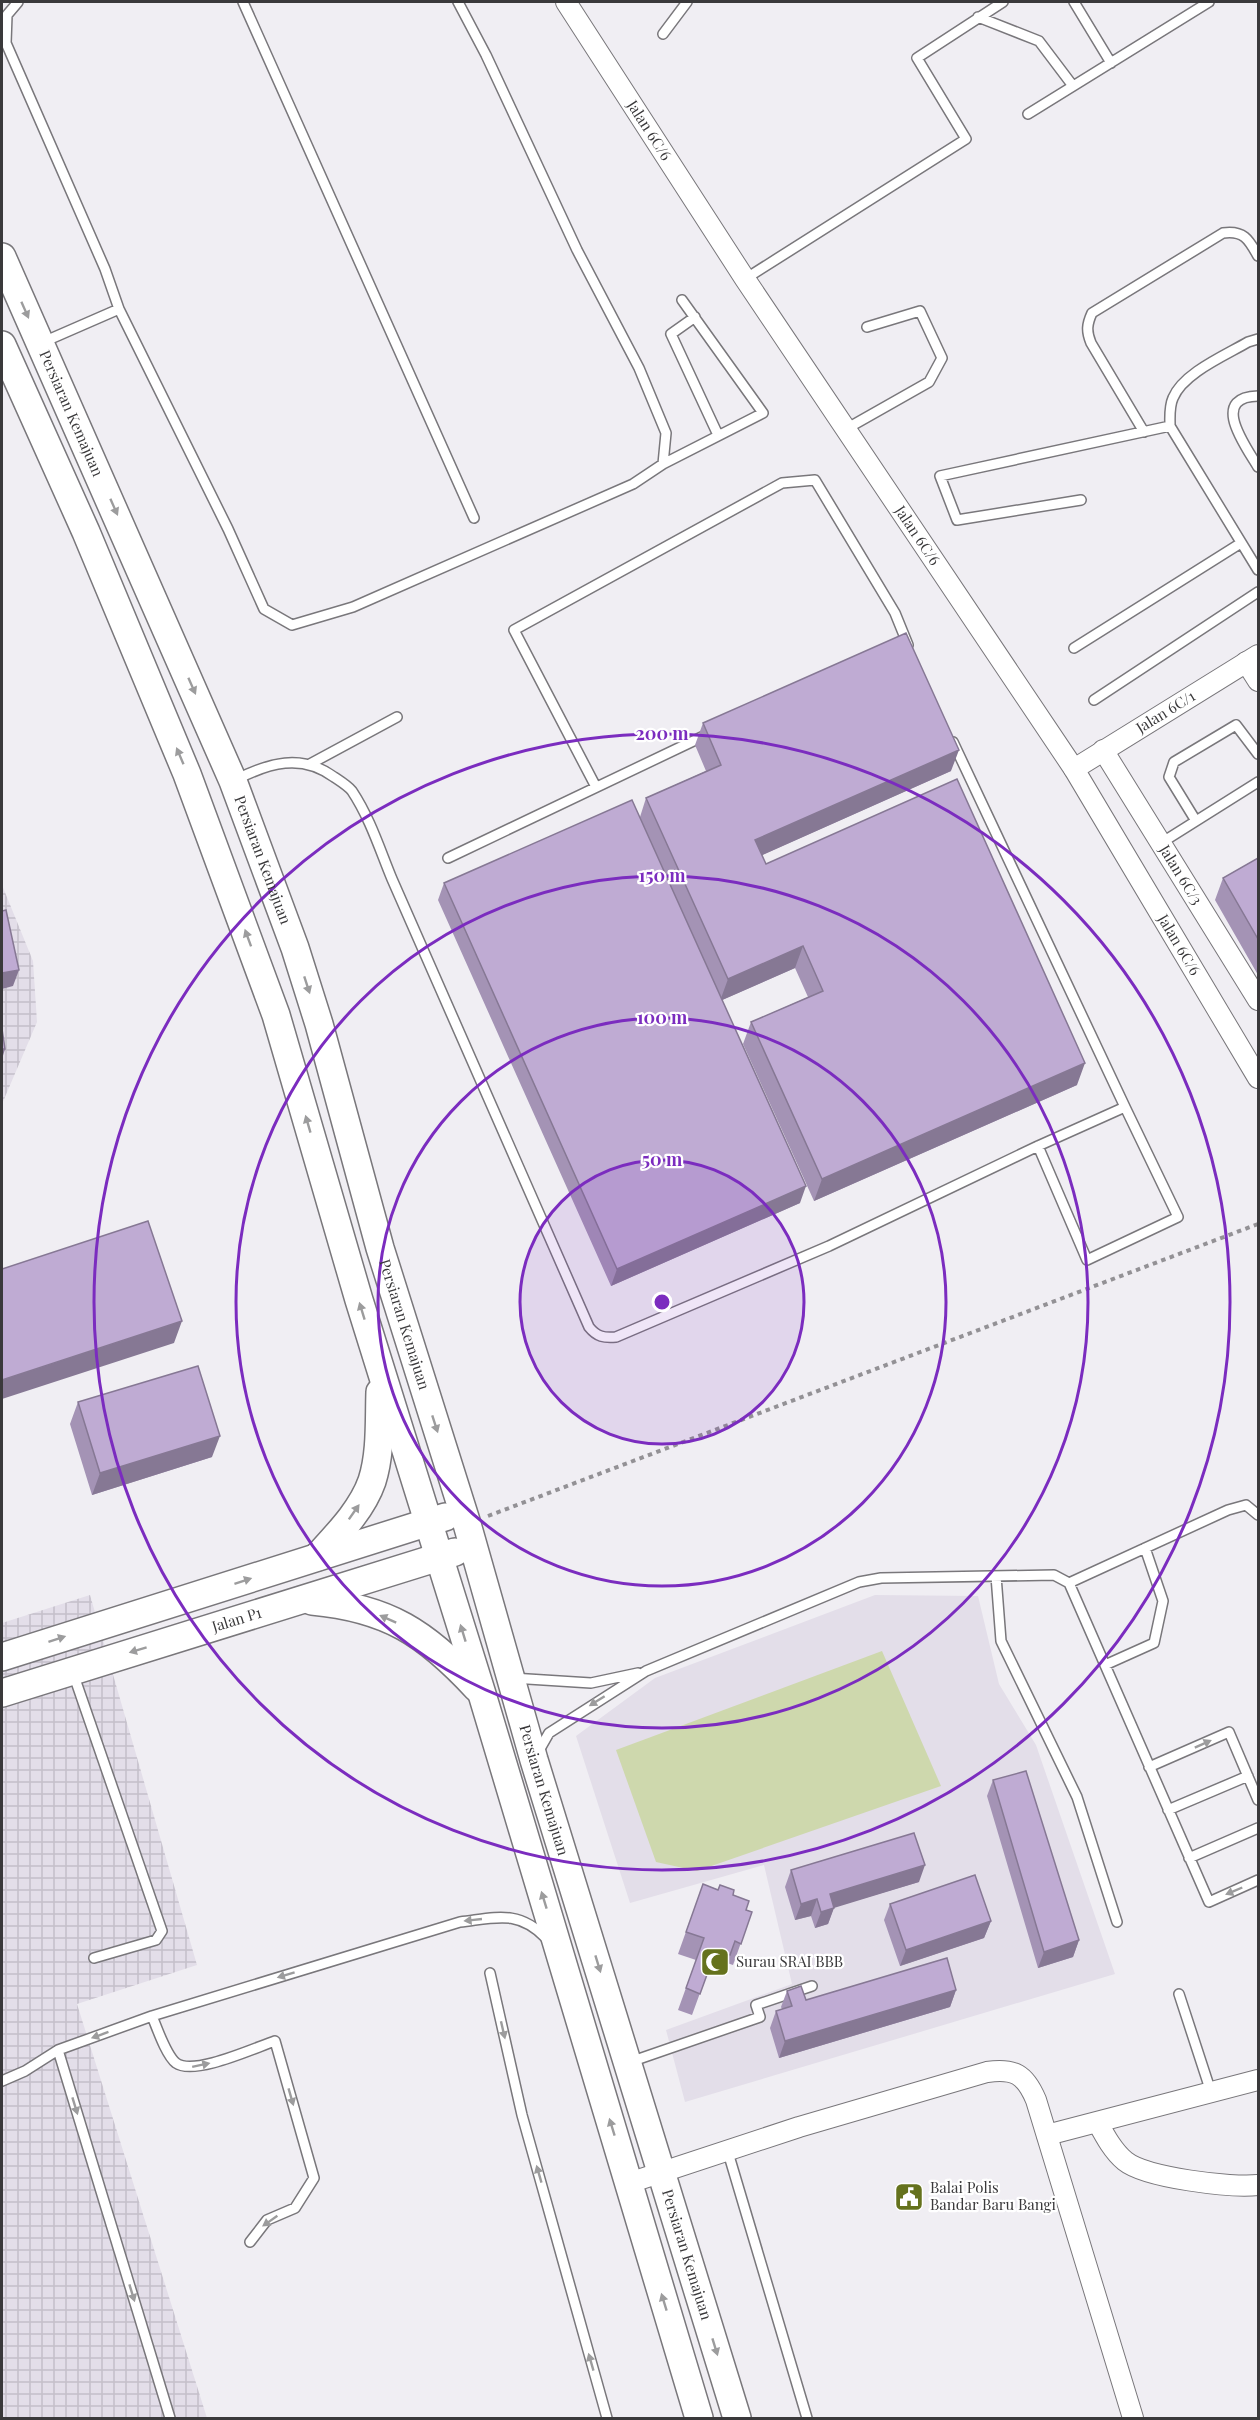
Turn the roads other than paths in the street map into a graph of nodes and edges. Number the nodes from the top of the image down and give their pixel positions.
1 (18, 2) edge
2 (243, 2) edge
3 (458, 2) edge
4 (566, 2) edge
5 (687, 2) edge
6 (1003, 2) edge
7 (1074, 2) edge
8 (1209, 2) edge
9 (978, 17) junction
10 (663, 34) dead end
11 (1111, 63) junction
12 (1072, 86) junction
13 (1028, 114) dead end
14 (1258, 256) edge
15 (2, 257) edge
16 (745, 279) junction
17 (682, 300) dead end
18 (119, 309) junction
19 (695, 317) junction
20 (867, 327) dead end
21 (1258, 339) edge
22 (40, 343) junction
23 (3, 353) edge
24 (1258, 396) edge
25 (1170, 426) junction
26 (846, 429) junction
27 (1144, 432) junction
28 (718, 435) junction
29 (663, 464) junction
30 (1258, 467) edge
31 (1081, 500) dead end
32 (474, 518) dead end
33 (1241, 543) junction
34 (1258, 570) edge
35 (1258, 592) edge
36 (905, 639) junction
37 (894, 644) edge
38 (1074, 648) dead end
39 (910, 650) edge
40 (1252, 658) edge
41 (1258, 681) edge
42 (1094, 700) dead end
43 (397, 717) dead end
44 (713, 731) edge
45 (950, 735) edge
46 (1103, 750) junction
47 (1258, 754) edge
48 (310, 764) junction
49 (1074, 769) junction
50 (233, 781) junction
51 (1258, 782) edge
52 (596, 788) junction
53 (1196, 821) junction
54 (1161, 843) junction
55 (448, 858) dead end
56 (1258, 1000) edge
57 (1258, 1078) edge
58 (1125, 1107) junction
59 (1038, 1146) junction
60 (380, 1367) junction
61 (1258, 1515) edge
62 (428, 1522) junction
63 (468, 1527) junction
64 (1144, 1548) junction
65 (318, 1557) junction
66 (439, 1557) junction
67 (996, 1575) junction
68 (1069, 1583) junction
69 (301, 1600) junction
70 (2, 1657) edge
71 (1105, 1665) junction
72 (72, 1671) junction
73 (646, 1671) junction
74 (510, 1678) junction
75 (2, 1693) edge
76 (482, 1694) junction
77 (534, 1760) junction
78 (1149, 1767) junction
79 (1248, 1776) junction
80 (1258, 1800) edge
81 (1168, 1810) junction
82 (1258, 1828) edge
83 (1189, 1858) junction
84 (1258, 1880) edge
85 (1117, 1922) dead end
86 (560, 1953) junction
87 (94, 1958) dead end
88 (489, 1973) dead end
89 (812, 1986) dead end
90 (1179, 1994) dead end
91 (152, 2016) junction
92 (58, 2050) junction
93 (628, 2063) junction
94 (1258, 2080) edge
95 (2, 2081) edge
96 (1211, 2092) junction
97 (1098, 2123) junction
98 (1047, 2135) junction
99 (727, 2150) junction
100 (662, 2170) junction
101 (629, 2183) junction
102 (1258, 2185) edge
103 (250, 2242) dead end
104 (170, 2418) edge
105 (607, 2418) edge
106 (699, 2418) edge
107 (737, 2418) edge
108 (807, 2418) edge
109 (1133, 2418) edge

1 - 18 lane
2 - 32 lane
3 - 29 lane
4 - 16 street, Jalan 6C/6
5 - 10 lane
6 - 9 lane
7 - 11 lane
8 - 11 lane
9 - 12 lane
9 - 16 lane
11 - 12 lane
12 - 13 lane
14 - 27 lane
15 -> 22 main road, Persiaran Kemajuan
16 - 26 street, Jalan 6C/6
17 - 19 lane
18 - 22 lane
18 - 29 lane
19 - 28 lane
19 - 28 lane
20 - 26 lane
21 - 25 lane
22 -> 50 main road, Persiaran Kemajuan
60 -> 23 main road
24 - 30 lane
25 - 27 lane
25 - 33 lane
26 - 49 street, Jalan 6C/6
27 - 31 lane
28 - 29 lane
33 - 34 lane
33 - 38 lane
35 - 42 lane
36 - 37 lane
36 - 39 lane
36 - 52 lane
40 - 41 street
40 - 46 street, Jalan 6C/1
43 - 48 lane
44 - 52 lane
45 - 58 lane
46 - 49 street, Jalan 6C/1
46 - 54 street, Jalan 6C/3
47 - 53 lane
48 - 50 lane
48 - 59 lane
49 - 57 street, Jalan 6C/6
50 -> 63 main road, Persiaran Kemajuan
51 - 53 lane
52 - 55 lane
53 - 54 lane
54 - 56 street, Jalan 6C/3
58 - 59 lane
58 - 59 lane
60 - 62 main road
65 -> 60 main road
61 - 64 lane
62 - 63 main road
62 - 65 main road
62 - 66 main road
63 - 66 main road, Jalan P1
63 - 74 main road, Persiaran Kemajuan
64 - 68 lane
64 - 71 lane
70 -> 65 main road
66 - 69 main road, Jalan P1
76 -> 66 main road
67 - 68 lane
67 - 73 lane
67 - 85 lane
68 - 71 lane
69 -> 72 main road, Jalan P1
76 -> 69 main road
71 - 78 lane
72 - 75 main road, Jalan P1
72 - 87 lane
73 - 74 lane
73 -> 77 lane
74 - 77 main road, Persiaran Kemajuan
86 -> 76 main road
77 -> 93 main road, Persiaran Kemajuan
78 -> 79 lane
78 - 81 lane
79 - 80 lane
79 - 81 lane
81 - 83 lane
82 - 83 lane
84 -> 83 lane
86 -> 91 lane
101 -> 86 main road
88 - 105 lane
89 - 93 lane
90 - 96 lane
91 -> 92 lane
91 -> 103 lane
92 - 95 lane
92 -> 104 lane
93 - 100 main road, Persiaran Kemajuan
94 - 96 street
96 - 97 street
97 - 98 street
97 - 102 street
98 - 99 street
98 - 109 street
99 - 100 street
99 - 108 lane
100 - 101 street
100 -> 107 main road, Persiaran Kemajuan
106 -> 101 main road

